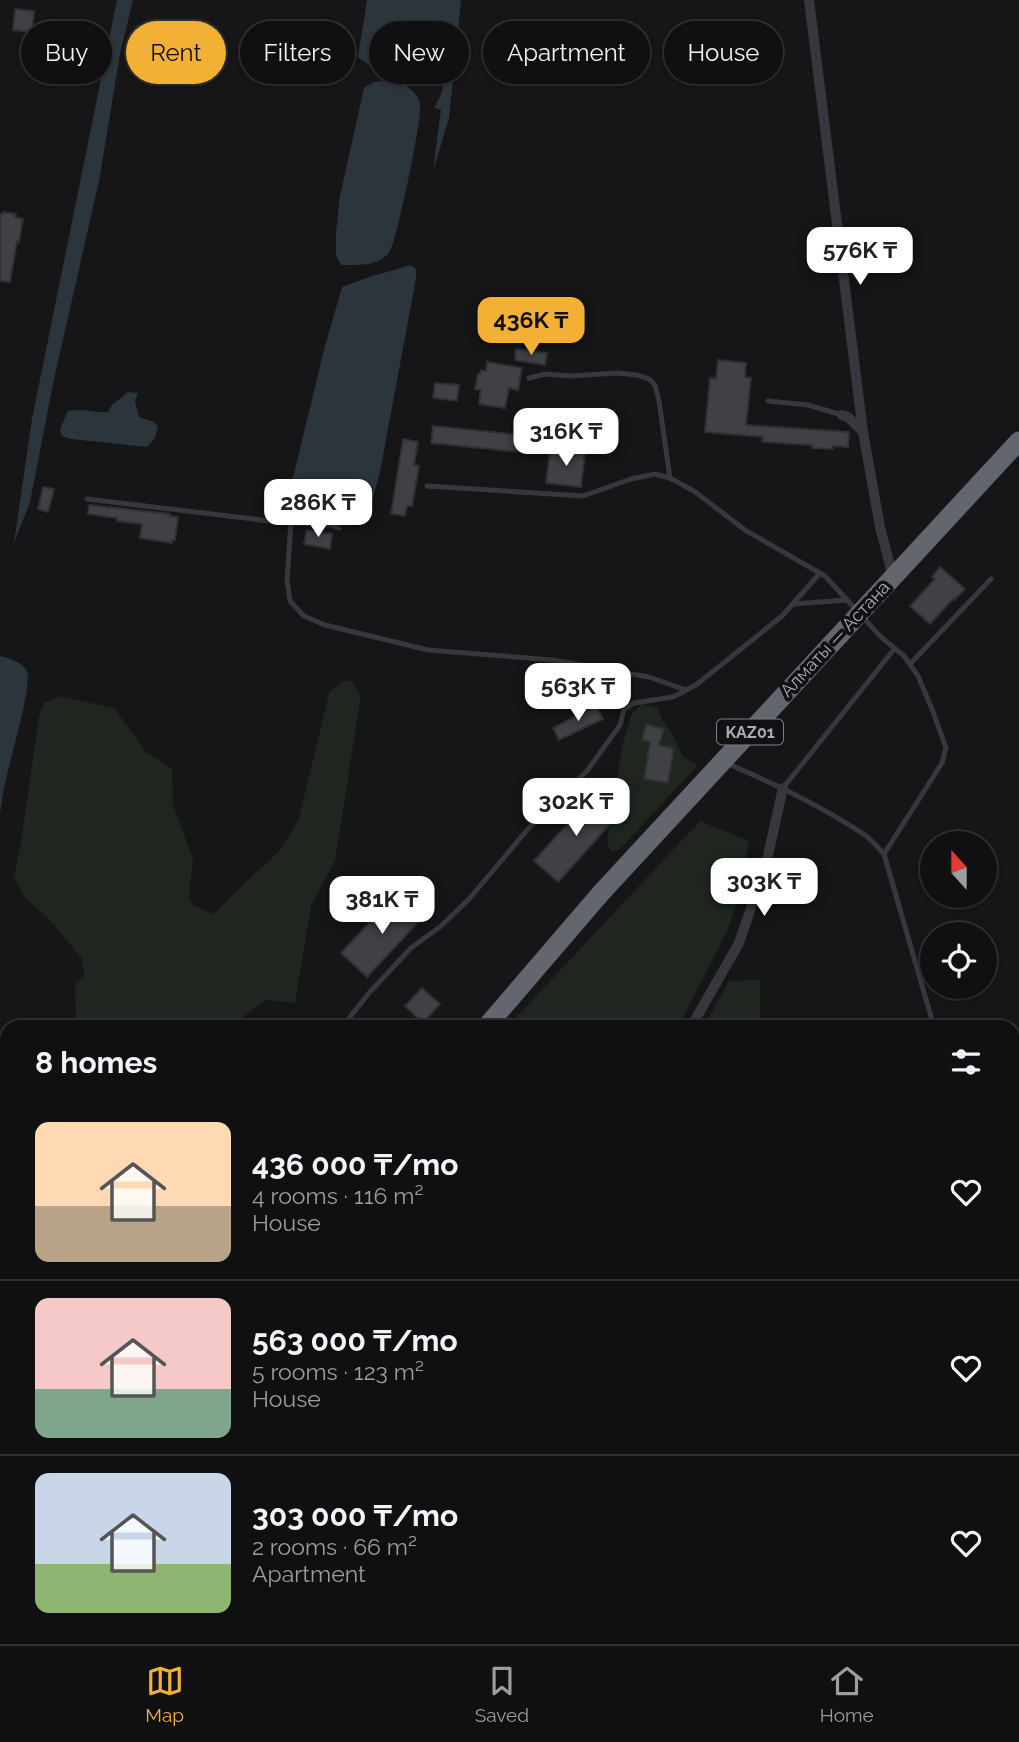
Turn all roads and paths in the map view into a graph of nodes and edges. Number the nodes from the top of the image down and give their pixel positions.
1 (809, 0) edge
2 (529, 378) dead end
3 (768, 401) dead end
4 (842, 415) joint
5 (863, 432) junction
6 (1019, 441) edge
7 (670, 478) junction
8 (427, 486) dead end
9 (88, 499) dead end
10 (291, 522) junction
11 (339, 528) dead end
12 (820, 573) junction
13 (893, 577) junction
14 (991, 579) dead end
15 (793, 604) junction
16 (853, 607) junction
17 (895, 648) junction
18 (909, 664) junction
19 (685, 690) junction
20 (722, 761) junction
21 (783, 788) junction
22 (884, 854) junction
23 (348, 1020) edge
24 (492, 1020) edge
25 (695, 1020) edge
26 (932, 1020) edge

1 - 5 street
2 - 7 lane
3 - 4 lane
4 - 5 street
5 - 13 street
6 - 13 highway, Алматы — Астана / KАZ01
7 - 8 lane
7 - 12 lane
9 - 10 lane
10 - 11 lane
10 - 19 lane
12 - 15 lane
12 - 16 lane
13 - 16 highway, Алматы — Астана / KАZ01
14 - 18 lane
15 - 16 lane
15 - 19 lane
16 - 17 lane
16 - 20 highway, Алматы — Астана / KАZ01
17 - 18 lane
17 - 21 lane
18 - 22 lane
19 - 23 lane
20 - 21 lane
20 - 24 highway, Алматы — Астана / KАZ01
21 - 22 lane
21 - 25 street
22 - 26 lane

